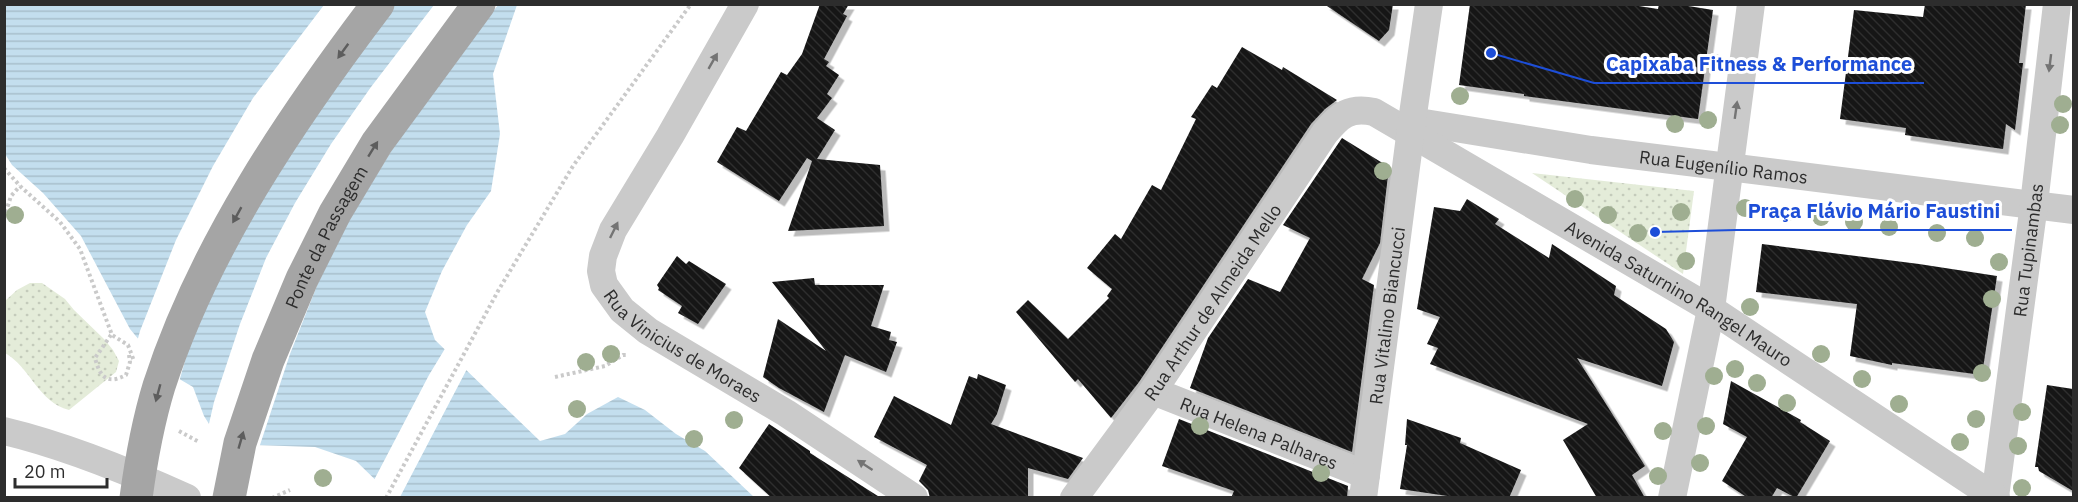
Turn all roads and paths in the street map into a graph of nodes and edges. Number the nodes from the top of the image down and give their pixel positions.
1 (378, 4) edge
2 (479, 4) edge
3 (691, 4) edge
4 (745, 4) edge
5 (1429, 4) edge
6 (1750, 4) edge
7 (2057, 4) edge
8 (1353, 110) joint
9 (1411, 127) junction
10 (4, 168) edge
11 (1729, 168) junction
12 (20, 186) junction
13 (2034, 204) junction
14 (2073, 210) edge
15 (4, 218) edge
16 (1711, 309) junction
17 (112, 335) junction
18 (128, 345) junction
19 (135, 366) dead end
20 (1153, 391) junction
21 (172, 427) dead end
22 (4, 431) edge
23 (199, 442) dead end
24 (1364, 486) edge
25 (290, 490) dead end
26 (1996, 497) edge
27 (136, 498) edge
28 (187, 498) edge
29 (228, 498) edge
30 (272, 498) edge
31 (386, 498) edge
32 (914, 498) edge
33 (1074, 498) edge
34 (1672, 498) edge

1 -> 27 main road, bridge
29 -> 2 main road, Ponte da Passagem
3 - 31 path
32 -> 4 street, Rua Vinicius de Moraes
5 - 9 street, Rua Vitalino Biancucci
11 -> 6 street
7 -> 13 street, Rua Tupinambas
8 - 9 street, Avenida Saturnino Rangel Mauro
8 - 20 street, Rua Arthur de Almeida Mello
9 - 11 street, Rua Eugenílio Ramos
9 - 16 street, Avenida Saturnino Rangel Mauro
9 - 24 street, Rua Vitalino Biancucci
10 - 12 path
11 - 13 street, Rua Eugenílio Ramos
11 - 16 street
12 - 15 path
12 - 17 path
13 - 14 street, Rua Eugenílio Ramos
13 - 26 street, Rua Tupinambas
16 - 26 street, Avenida Saturnino Rangel Mauro
16 - 34 street
17 - 18 path
17 - 18 path
18 - 19 path
20 - 24 street, Rua Helena Palhares
20 - 33 street, Rua Arthur de Almeida Mello
21 - 23 path
22 - 28 street
25 - 30 path

